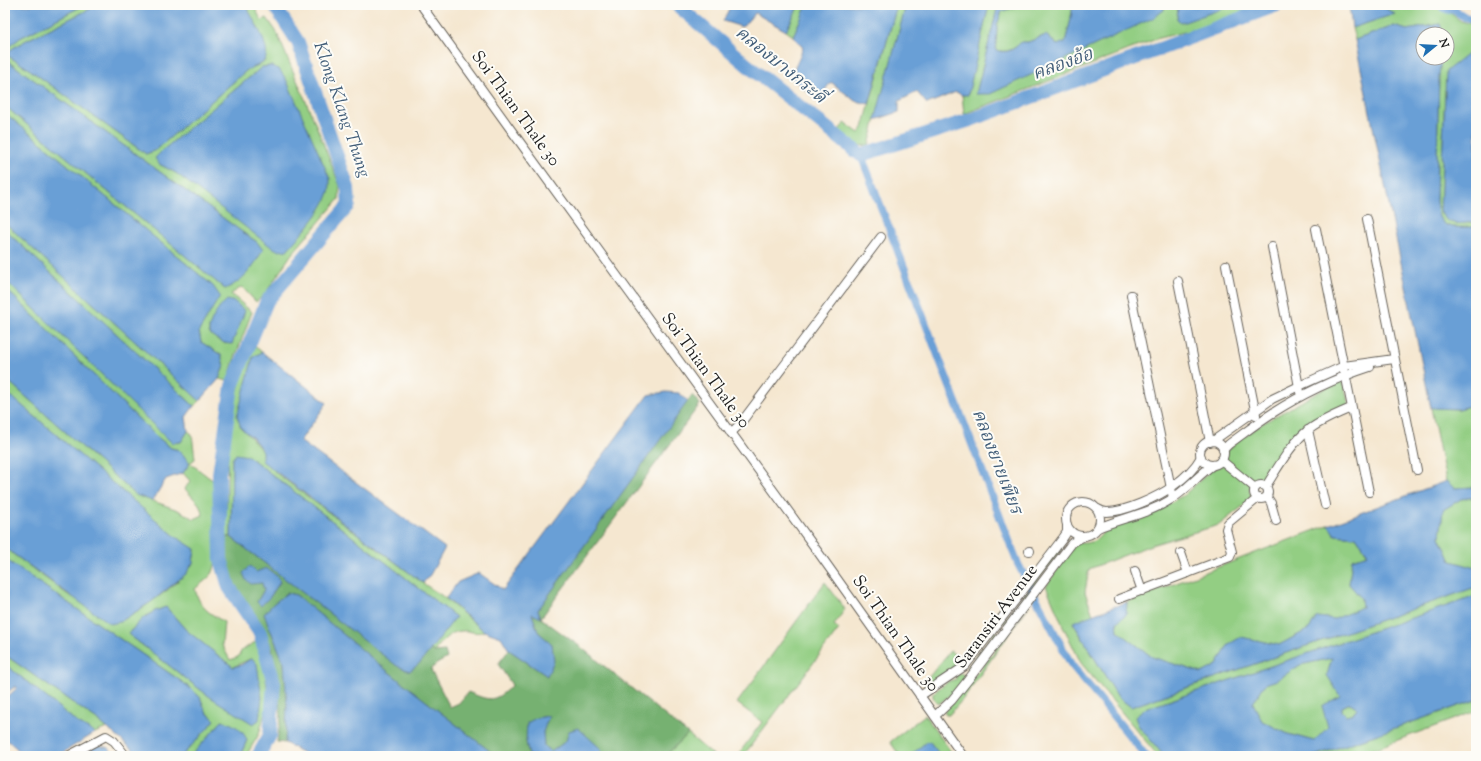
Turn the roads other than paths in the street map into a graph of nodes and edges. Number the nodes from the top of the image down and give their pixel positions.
1 (421, 5) edge
2 (1367, 219) dead end
3 (1316, 229) dead end
4 (882, 237) dead end
5 (1272, 247) dead end
6 (1226, 265) dead end
7 (1178, 281) dead end
8 (1131, 295) dead end
9 (1394, 359) junction
10 (1345, 370) junction
11 (1299, 386) junction
12 (1301, 396) junction
13 (1351, 408) junction
14 (1256, 411) junction
15 (1258, 424) junction
16 (1308, 430) junction
17 (731, 433) junction
18 (1212, 442) junction
19 (1223, 450) junction
20 (1201, 457) junction
21 (1217, 463) junction
22 (1417, 470) dead end
23 (1266, 486) junction
24 (1171, 488) junction
25 (1255, 488) junction
26 (1369, 492) dead end
27 (1267, 497) junction
28 (1173, 498) junction
29 (1258, 498) junction
30 (1324, 505) dead end
31 (1098, 509) junction
32 (1276, 521) dead end
33 (1067, 525) junction
34 (1098, 528) junction
35 (1084, 536) junction
36 (1181, 552) dead end
37 (1135, 571) dead end
38 (1188, 573) junction
39 (1142, 590) junction
40 (1119, 599) dead end
41 (997, 624) junction
42 (1006, 631) junction
43 (959, 671) junction
44 (970, 677) junction
45 (920, 696) junction
46 (935, 716) junction
47 (68, 756) edge
48 (126, 756) edge
49 (963, 756) edge

1 - 17 street, Soi Thian Thale 30
2 - 9 street
3 - 10 street
4 - 17 street
5 - 11 street
6 - 14 street
7 - 18 street
8 - 24 street
9 - 10 street
9 - 22 street
10 - 11 street
10 - 12 street
10 - 13 street
11 - 12 street
11 - 14 street
12 - 15 street
13 - 16 street
13 - 26 street
14 - 15 street
14 - 18 street
15 - 19 street
16 - 23 street
16 - 30 street
17 - 45 street, Soi Thian Thale 30
18 - 19 street
18 - 20 street
19 - 21 street
20 - 21 street
20 - 24 street
21 - 25 street
21 - 28 street
23 - 25 street
23 - 27 street
24 - 28 street
24 - 31 street
25 - 29 street
27 - 29 street
27 - 32 street
28 - 34 street
29 - 38 street
31 - 33 street
31 - 34 street
33 - 35 street
33 - 41 street, Saransiri Avenue
34 - 35 street
35 - 42 street, Saransiri Avenue
36 - 38 street
37 - 39 street
38 - 39 street
39 - 40 street
41 - 42 street
41 - 43 street, Saransiri Avenue
42 - 44 street, Saransiri Avenue
43 - 44 street
43 - 45 street, Saransiri Avenue
44 - 46 street, Saransiri Avenue
45 - 46 street, Soi Thian Thale 30
46 - 49 street, Soi Thian Thale 30
47 - 48 street

